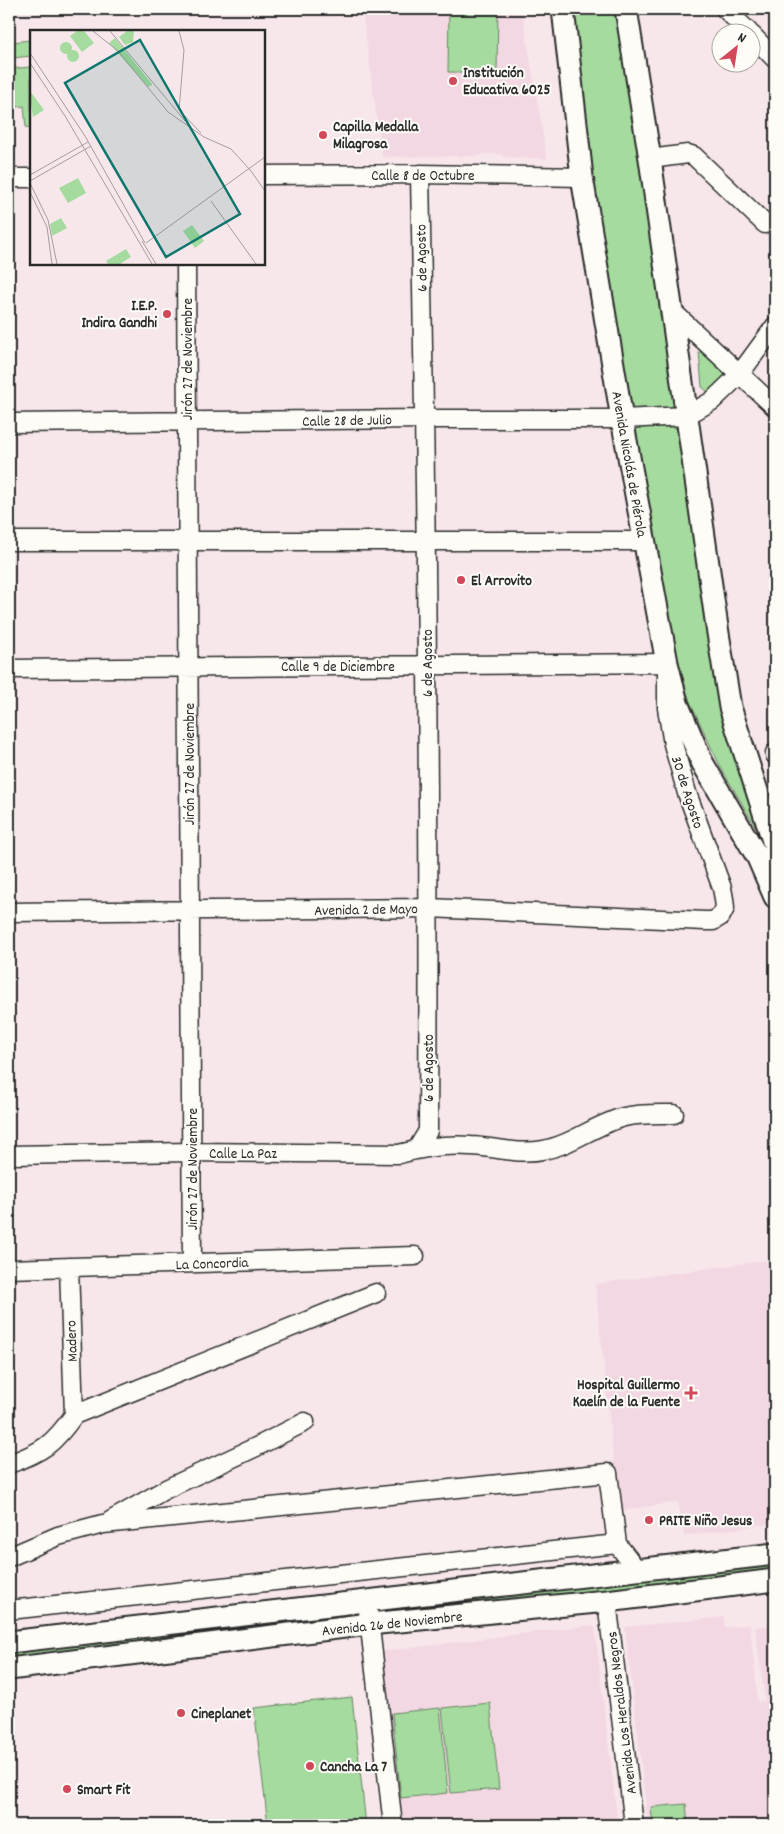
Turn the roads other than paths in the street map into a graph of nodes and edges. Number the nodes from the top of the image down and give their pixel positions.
1 (563, 9) edge
2 (626, 9) edge
3 (725, 9) edge
4 (738, 22) edge
5 (762, 46) edge
6 (775, 59) edge
7 (650, 159) junction
8 (420, 174) junction
9 (265, 175) edge
10 (582, 177) junction
11 (9, 178) edge
12 (30, 178) edge
13 (765, 224) dead end
14 (186, 265) edge
15 (671, 310) junction
16 (775, 326) edge
17 (739, 374) junction
18 (775, 407) edge
19 (686, 416) junction
20 (424, 419) junction
21 (622, 419) junction
22 (187, 421) junction
23 (9, 423) edge
24 (13, 541) dead end
25 (188, 541) junction
26 (426, 541) junction
27 (643, 541) junction
28 (667, 664) junction
29 (427, 665) junction
30 (189, 666) junction
31 (9, 669) edge
32 (775, 846) edge
33 (775, 897) edge
34 (429, 908) junction
35 (190, 910) junction
36 (9, 912) edge
37 (721, 916) joint
38 (674, 1114) dead end
39 (417, 1149) junction
40 (192, 1152) junction
41 (9, 1155) edge
42 (415, 1256) dead end
43 (192, 1264) junction
44 (68, 1268) junction
45 (9, 1269) edge
46 (376, 1293) dead end
47 (74, 1416) junction
48 (305, 1422) dead end
49 (9, 1464) edge
50 (103, 1524) junction
51 (617, 1544) junction
52 (775, 1554) edge
53 (9, 1557) edge
54 (638, 1571) junction
55 (775, 1580) edge
56 (607, 1601) junction
57 (367, 1602) junction
58 (9, 1610) edge
59 (369, 1624) junction
60 (9, 1642) edge
61 (9, 1668) edge
62 (392, 1825) edge
63 (634, 1825) edge

1 - 10 main road, Avenida Nicolás de Piérola
2 - 7 main road
3 - 4 street
5 - 6 street
7 - 13 street
7 - 15 main road
8 - 9 street, Calle 8 de Octubre
8 - 10 street, Calle 8 de Octubre
8 - 20 street, 6 de Agosto
10 - 21 main road, Avenida Nicolás de Piérola
11 - 12 street
14 - 22 street, Jirón 27 de Noviembre
15 - 17 street
15 - 19 main road
16 - 17 street
17 - 18 street
17 - 19 street
19 - 21 street, Calle 28 de Julio
19 - 32 main road
20 - 21 street, Calle 28 de Julio
20 - 22 street, Calle 28 de Julio
20 - 26 street, 6 de Agosto
21 - 27 main road, Avenida Nicolás de Piérola
22 - 23 street, Calle 28 de Julio
22 - 25 street, Jirón 27 de Noviembre
24 - 25 street
25 - 26 street
25 - 30 street, Jirón 27 de Noviembre
26 - 27 street
26 - 29 street, 6 de Agosto
27 - 28 main road, Avenida Nicolás de Piérola
28 - 29 street, Calle 9 de Diciembre
28 - 33 main road, Avenida Nicolás de Piérola
28 - 37 street, 30 de Agosto
29 - 30 street, Calle 9 de Diciembre
29 - 34 street, 6 de Agosto
30 - 31 street, Calle 9 de Diciembre
30 - 35 street, Jirón 27 de Noviembre
34 - 35 street, Avenida 2 de Mayo
34 - 37 street, Avenida 2 de Mayo
34 - 39 street, 6 de Agosto
35 - 36 street, Avenida 2 de Mayo
35 - 40 street, Jirón 27 de Noviembre
38 - 39 street, Calle La Paz
39 - 40 street, Calle La Paz
40 - 41 street, Calle La Paz
40 - 43 street, Jirón 27 de Noviembre
42 - 43 street, La Concordia
43 - 44 street, La Concordia
44 - 45 street, La Concordia
44 - 47 street, Madero
46 - 47 street
47 - 49 street
48 - 50 street
50 - 51 street
50 - 53 street
51 - 54 street
51 - 58 street
52 - 54 main road, Avenida 26 de Noviembre
54 - 57 main road, Avenida 26 de Noviembre
55 - 56 main road, Avenida 26 de Noviembre
56 - 59 main road, Avenida 26 de Noviembre
56 - 63 street, Avenida Los Heraldos Negros
57 - 59 street
57 - 60 main road, Avenida 26 de Noviembre
59 - 61 main road, Avenida 26 de Noviembre
59 - 62 street

